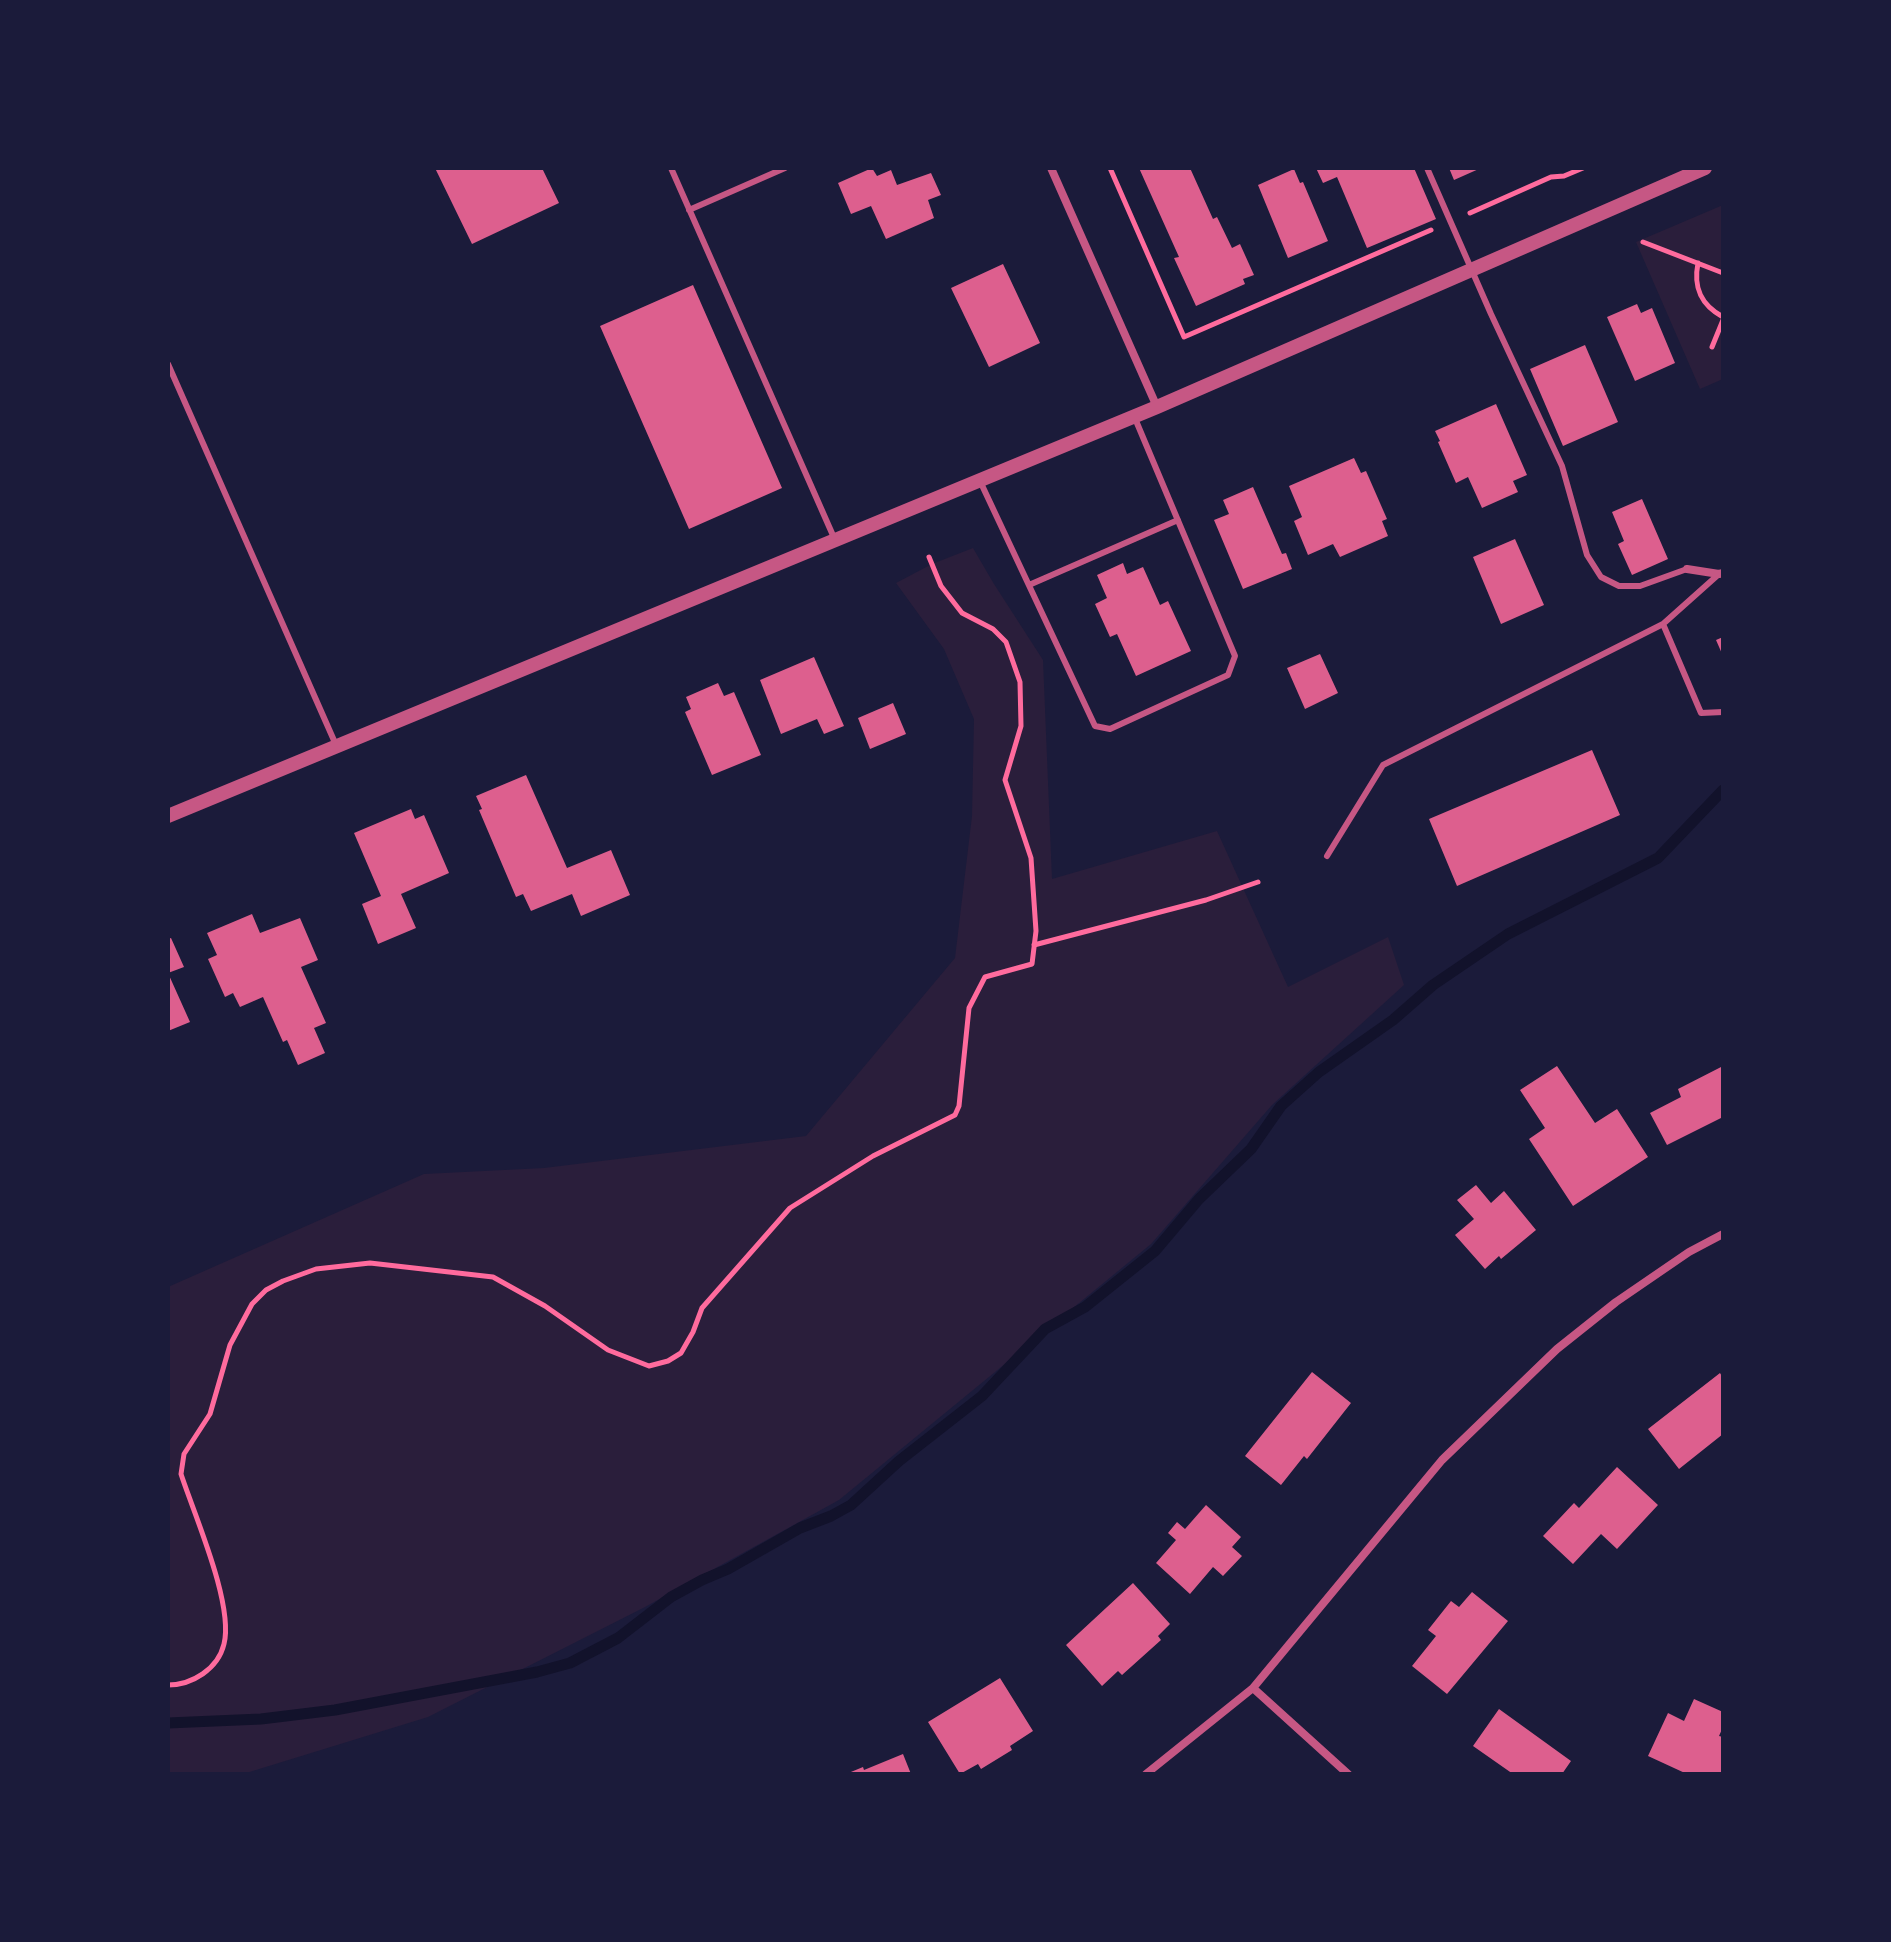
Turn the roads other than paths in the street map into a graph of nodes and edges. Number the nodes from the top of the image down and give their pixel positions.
1 (671, 168) edge
2 (785, 168) edge
3 (1051, 168) edge
4 (1427, 168) edge
5 (1705, 168) edge
6 (689, 210) junction
7 (1472, 270) junction
8 (168, 364) edge
9 (1157, 407) junction
10 (1134, 416) junction
11 (979, 480) junction
12 (1178, 520) junction
13 (835, 540) junction
14 (1687, 569) joint
15 (1721, 573) edge
16 (1029, 585) junction
17 (1663, 624) junction
18 (1723, 712) edge
19 (336, 745) junction
20 (168, 816) edge
21 (1327, 856) dead end
22 (1723, 1234) edge
23 (1253, 1688) junction
24 (1146, 1774) edge
25 (1348, 1774) edge

1 - 6 lane
2 - 6 lane
3 - 9 street
4 - 7 lane
5 - 7 street
6 - 13 lane
7 - 9 street
7 - 14 lane
8 - 19 lane
9 - 10 street
10 - 11 street
10 - 12 lane
11 - 13 street
11 - 16 lane
12 - 16 lane
12 - 16 lane
13 - 19 street
14 - 15 street
15 - 17 lane
17 - 18 lane
17 - 21 lane
19 - 20 street
22 - 23 street
23 - 24 street
23 - 25 street

